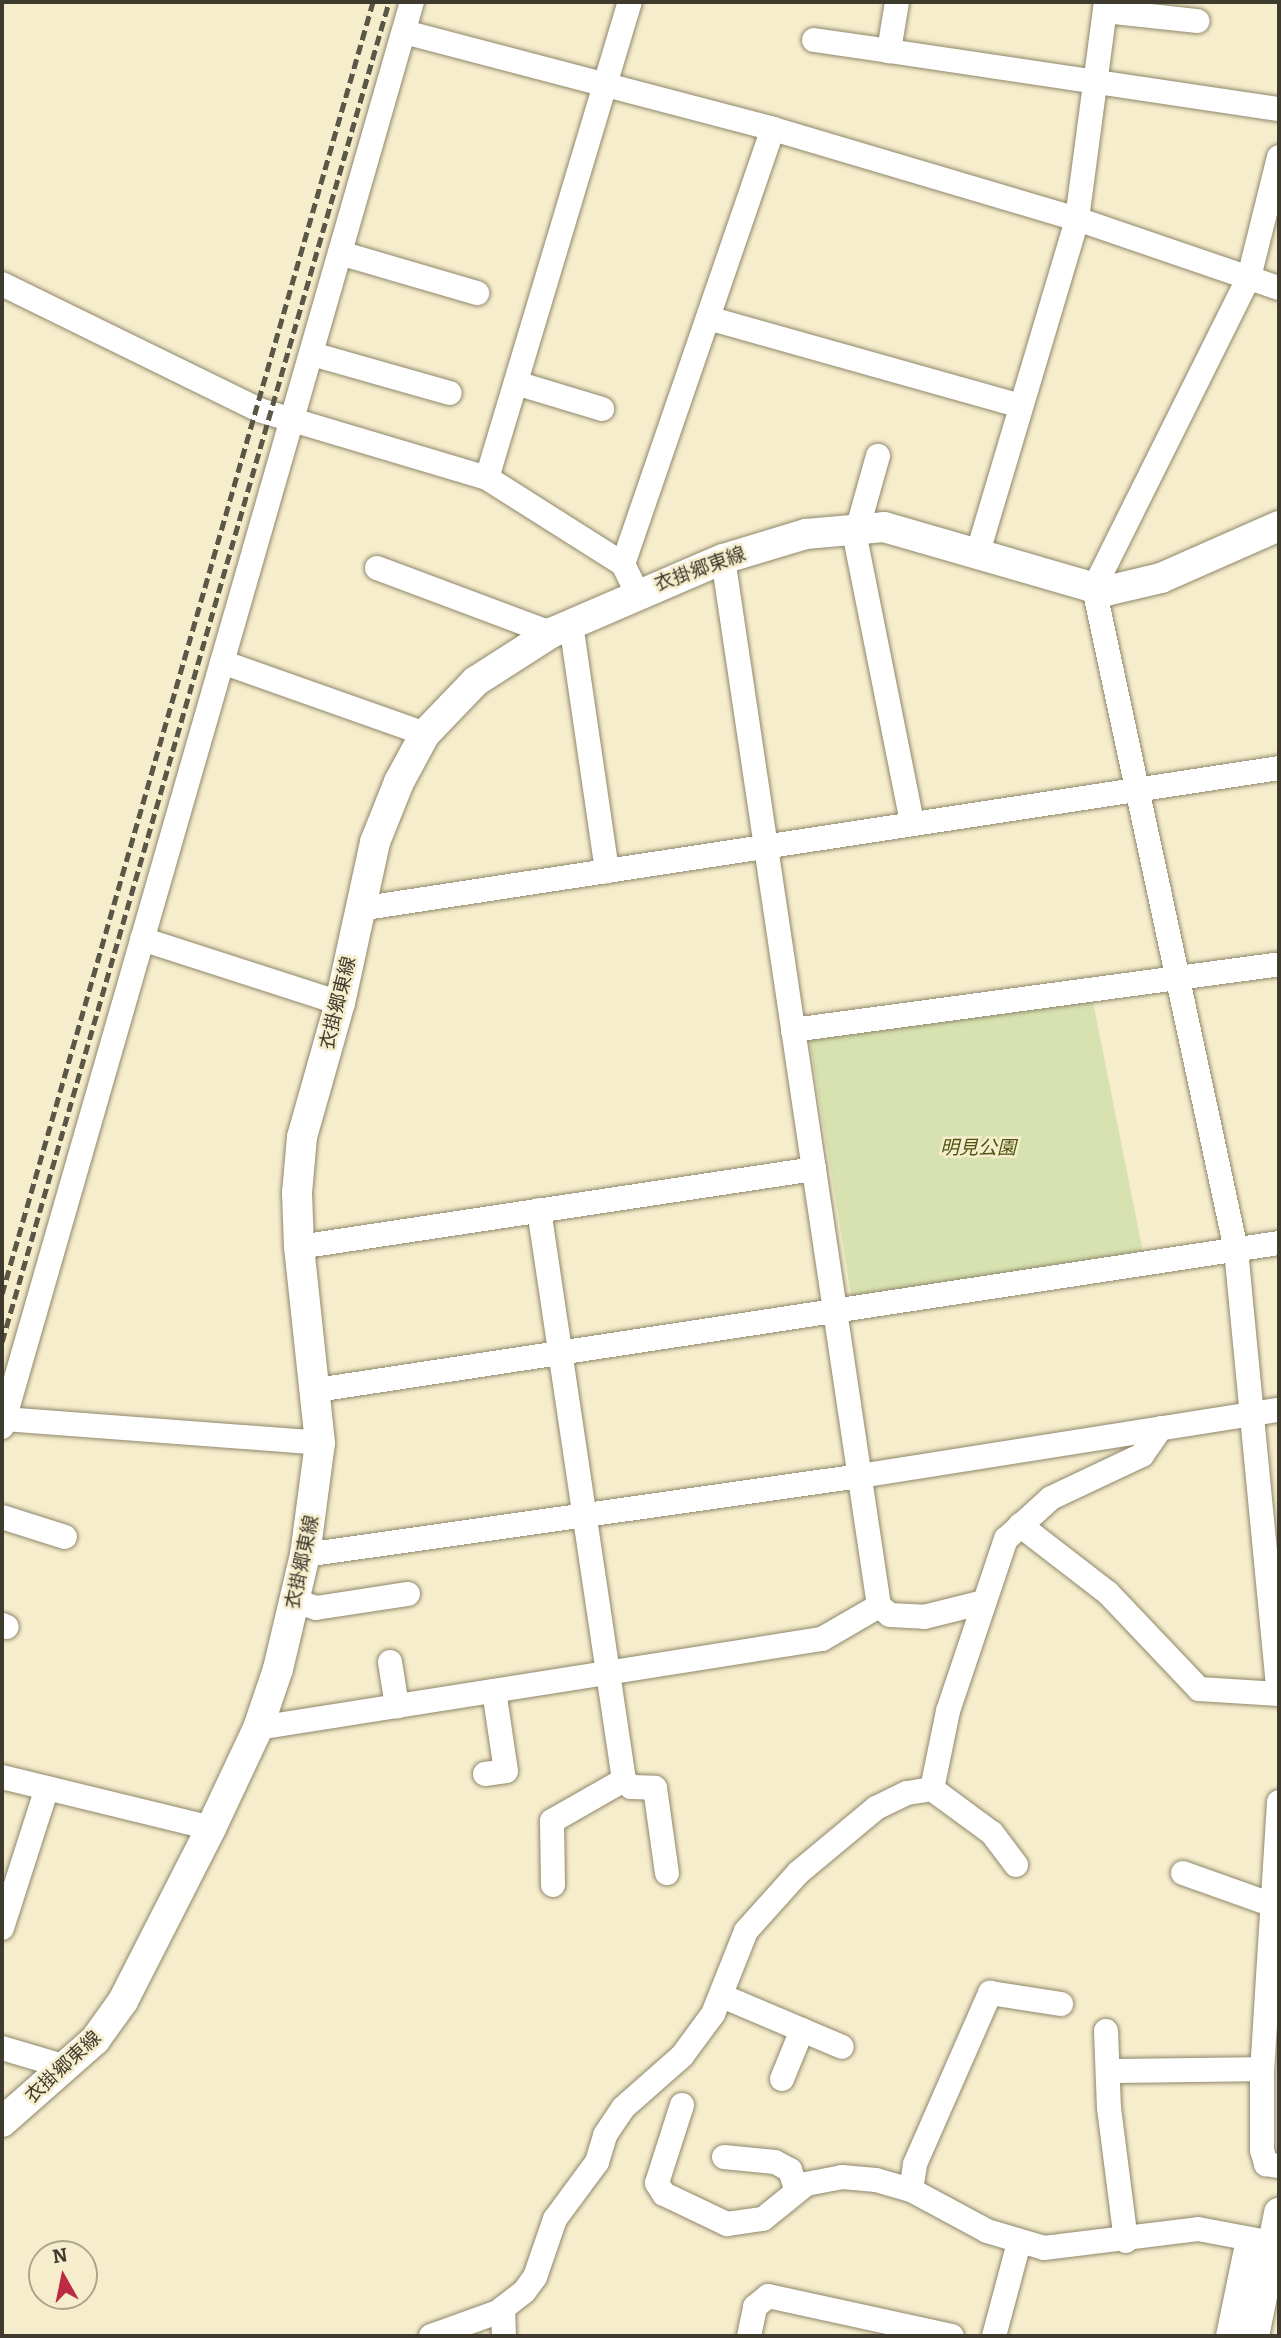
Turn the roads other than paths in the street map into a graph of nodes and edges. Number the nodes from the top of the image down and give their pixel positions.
1 (412, 2) edge
2 (630, 2) edge
3 (897, 2) edge
4 (1105, 6) edge
5 (1197, 21) dead end
6 (404, 32) junction
7 (814, 40) dead end
8 (889, 51) junction
9 (1096, 81) junction
10 (606, 85) junction
11 (1279, 108) edge
12 (773, 129) junction
13 (1279, 158) edge
14 (1077, 219) junction
15 (340, 253) junction
16 (1249, 277) junction
17 (2, 284) edge
18 (1279, 288) edge
19 (477, 293) dead end
20 (708, 318) junction
21 (312, 354) junction
22 (516, 383) junction
23 (450, 393) dead end
24 (1021, 406) junction
25 (602, 409) dead end
26 (292, 423) junction
27 (878, 456) dead end
28 (487, 478) junction
29 (1279, 526) edge
30 (856, 527) junction
31 (978, 552) junction
32 (723, 559) junction
33 (623, 564) junction
34 (377, 568) dead end
35 (1094, 588) junction
36 (637, 593) junction
37 (561, 629) junction
38 (222, 662) junction
39 (425, 734) junction
40 (1279, 768) edge
41 (1136, 788) junction
42 (912, 823) junction
43 (766, 846) junction
44 (607, 871) junction
45 (359, 909) junction
46 (142, 939) junction
47 (1279, 964) edge
48 (1177, 978) junction
49 (340, 1003) junction
50 (793, 1030) junction
51 (814, 1169) junction
52 (539, 1210) junction
53 (1279, 1243) edge
54 (299, 1247) junction
55 (1236, 1250) junction
56 (836, 1314) junction
57 (562, 1354) junction
58 (317, 1390) junction
59 (1279, 1410) edge
60 (1255, 1413) junction
61 (3, 1423) edge
62 (1161, 1428) junction
63 (320, 1443) junction
64 (860, 1476) junction
65 (585, 1516) junction
66 (2, 1517) edge
67 (1020, 1525) junction
68 (65, 1537) dead end
69 (305, 1555) junction
70 (408, 1594) dead end
71 (295, 1601) junction
72 (984, 1602) junction
73 (879, 1606) junction
74 (390, 1662) dead end
75 (608, 1673) junction
76 (494, 1691) junction
77 (1279, 1694) edge
78 (397, 1706) junction
79 (258, 1728) junction
80 (485, 1774) dead end
81 (2, 1777) edge
82 (624, 1780) junction
83 (47, 1788) junction
84 (932, 1788) junction
85 (1279, 1802) edge
86 (211, 1828) junction
87 (1016, 1865) dead end
88 (667, 1873) dead end
89 (1183, 1873) dead end
90 (553, 1885) dead end
91 (1273, 1905) junction
92 (2, 1928) edge
93 (722, 1996) junction
94 (1061, 2004) dead end
95 (802, 2030) junction
96 (1106, 2031) dead end
97 (842, 2047) dead end
98 (2, 2048) edge
99 (66, 2067) junction
100 (1262, 2069) junction
101 (1108, 2071) junction
102 (782, 2080) dead end
103 (682, 2105) dead end
104 (2, 2122) edge
105 (724, 2157) dead end
106 (1279, 2166) edge
107 (911, 2190) junction
108 (797, 2191) junction
109 (1271, 2233) edge
110 (1126, 2241) junction
111 (1018, 2244) junction
112 (503, 2308) junction
113 (431, 2336) edge
114 (504, 2336) edge
115 (749, 2336) edge
116 (953, 2336) edge
117 (994, 2336) edge
118 (1228, 2336) edge
119 (1254, 2336) edge

1 - 6 street
2 - 10 street
3 - 8 street
4 - 5 street
4 - 9 street
6 - 10 street
6 - 15 street
7 - 8 street
8 - 9 street
9 - 11 street
9 - 14 street
10 - 12 street
10 - 22 street
12 - 14 street
12 - 20 street
13 - 16 street
14 - 16 street
14 - 24 street
15 - 19 street
15 - 21 street
16 - 18 street
16 - 35 street
17 - 26 street
20 - 24 street
20 - 33 street
21 - 23 street
21 - 26 street
22 - 25 street
22 - 28 street
24 - 31 street
26 - 28 street
26 - 38 street
27 - 30 street
28 - 33 street
29 - 35 main road, 衣掛郷東線
30 - 31 main road, 衣掛郷東線
30 - 32 main road, 衣掛郷東線
30 - 42 street
31 - 35 main road, 衣掛郷東線
32 - 36 main road, 衣掛郷東線
32 - 43 street
33 - 36 street
34 - 37 street
35 - 41 street
36 - 37 main road, 衣掛郷東線
37 - 39 main road, 衣掛郷東線
37 - 44 street
38 - 39 street
38 - 46 street
39 - 45 main road, 衣掛郷東線
40 - 41 street
41 - 42 street
41 - 48 street
42 - 43 street
43 - 44 street
43 - 50 street
44 - 45 street
45 - 49 main road, 衣掛郷東線
46 - 49 street
46 - 61 street
47 - 48 street
48 - 50 street
48 - 55 street
49 - 54 main road, 衣掛郷東線
50 - 51 street
51 - 52 street
51 - 56 street
52 - 54 street
52 - 57 street
53 - 55 street
54 - 58 main road, 衣掛郷東線
55 - 56 street
55 - 60 street
56 - 57 street
56 - 64 street
57 - 58 street
57 - 65 street
58 - 63 main road, 衣掛郷東線
59 - 60 street
60 - 62 street
60 - 77 street
61 - 63 street
62 - 64 street
62 - 67 street
63 - 69 main road, 衣掛郷東線
64 - 65 street
64 - 73 street
65 - 69 street
65 - 75 street
66 - 68 street
67 - 72 street
67 - 77 street
69 - 71 main road, 衣掛郷東線
70 - 71 street
71 - 79 main road, 衣掛郷東線
72 - 73 street
72 - 84 street
73 - 75 street
74 - 78 street
75 - 76 street
75 - 82 street
76 - 78 street
76 - 80 street
78 - 79 street
79 - 86 main road, 衣掛郷東線
81 - 83 street
82 - 88 street
82 - 90 street
83 - 86 street
83 - 92 street
84 - 87 street
84 - 93 street
85 - 91 street
86 - 99 main road, 衣掛郷東線
89 - 91 street
91 - 100 street
93 - 95 street
93 - 112 street
94 - 107 street
95 - 97 street
95 - 102 street
96 - 101 street
98 - 99 street
99 - 104 main road, 衣掛郷東線
100 - 101 street
100 - 106 street
101 - 110 street
103 - 108 street
105 - 108 street
107 - 108 street
107 - 111 street
109 - 110 street
109 - 118 street
109 - 119 main road
110 - 111 street
111 - 117 street
112 - 113 street
112 - 114 street
115 - 116 street

